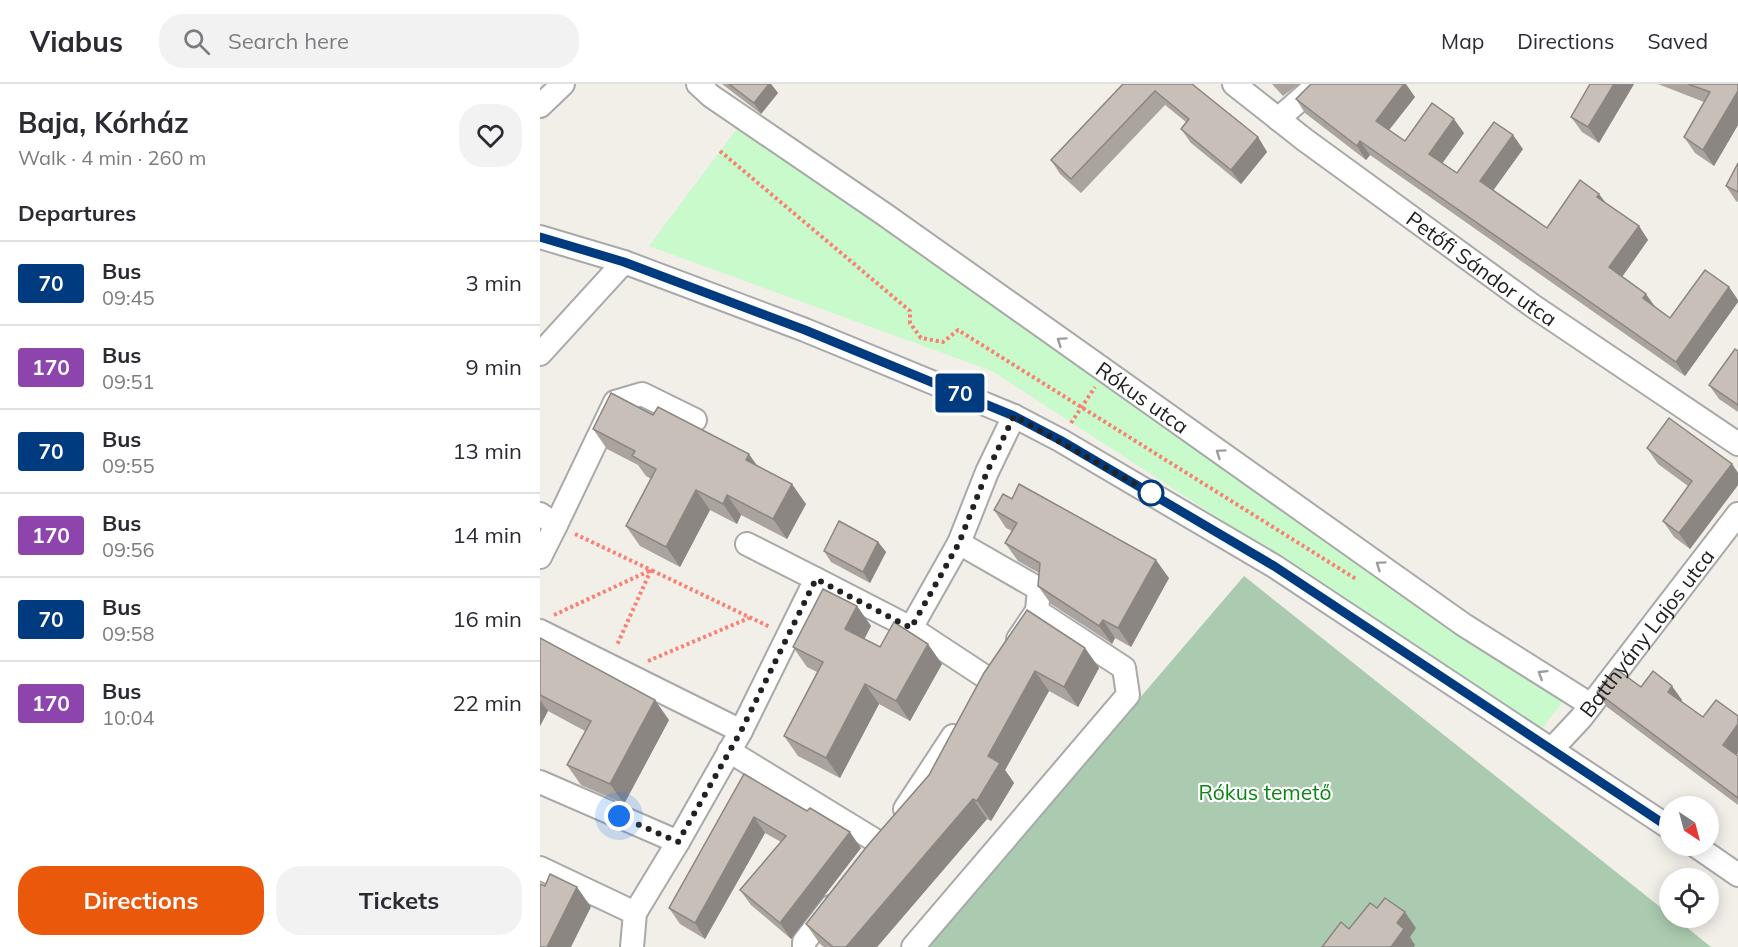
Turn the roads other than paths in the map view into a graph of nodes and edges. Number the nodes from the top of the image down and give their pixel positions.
1 (563, 84) edge
2 (698, 84) edge
3 (1234, 84) edge
4 (1318, 84) edge
5 (540, 106) edge
6 (1278, 119) junction
7 (540, 237) edge
8 (624, 262) junction
9 (540, 354) edge
10 (1014, 416) junction
11 (695, 420) dead end
12 (1738, 444) edge
13 (1738, 514) edge
14 (548, 520) edge
15 (959, 543) junction
16 (747, 544) dead end
17 (540, 557) edge
18 (816, 579) junction
19 (1037, 610) junction
20 (545, 624) edge
21 (911, 628) junction
22 (990, 680) junction
23 (978, 699) edge
24 (1592, 705) junction
25 (965, 719) edge
26 (741, 731) junction
27 (1552, 749) junction
28 (729, 751) junction
29 (540, 782) edge
30 (1659, 821) edge
31 (678, 842) junction
32 (881, 844) junction
33 (1710, 856) edge
34 (867, 862) edge
35 (540, 868) edge
36 (1738, 875) edge
37 (846, 889) edge
38 (635, 914) junction
39 (632, 947) edge
40 (804, 947) edge
41 (913, 947) edge

1 - 5 street
24 -> 2 street, Rókus utca
3 - 6 street, Petőfi Sándor utca
4 - 6 street
6 - 12 street, Petőfi Sándor utca
7 - 8 street
8 - 9 street
8 - 10 street
10 - 15 street
10 - 27 street
11 - 14 street
13 - 24 street, Batthyány Lajos utca
14 - 17 street
15 - 19 street
15 - 21 street
16 - 18 street
18 - 21 street
18 - 26 street
19 - 22 street
19 - 41 street
20 - 26 street
21 - 22 street
22 - 23 street
24 - 27 street, Batthyány Lajos utca
25 - 32 street
26 - 28 street
27 - 30 street
28 - 31 street
28 - 32 street
29 - 31 street
31 - 38 street
32 - 34 street
33 - 36 street
35 - 38 street
37 - 40 street
38 - 39 street

